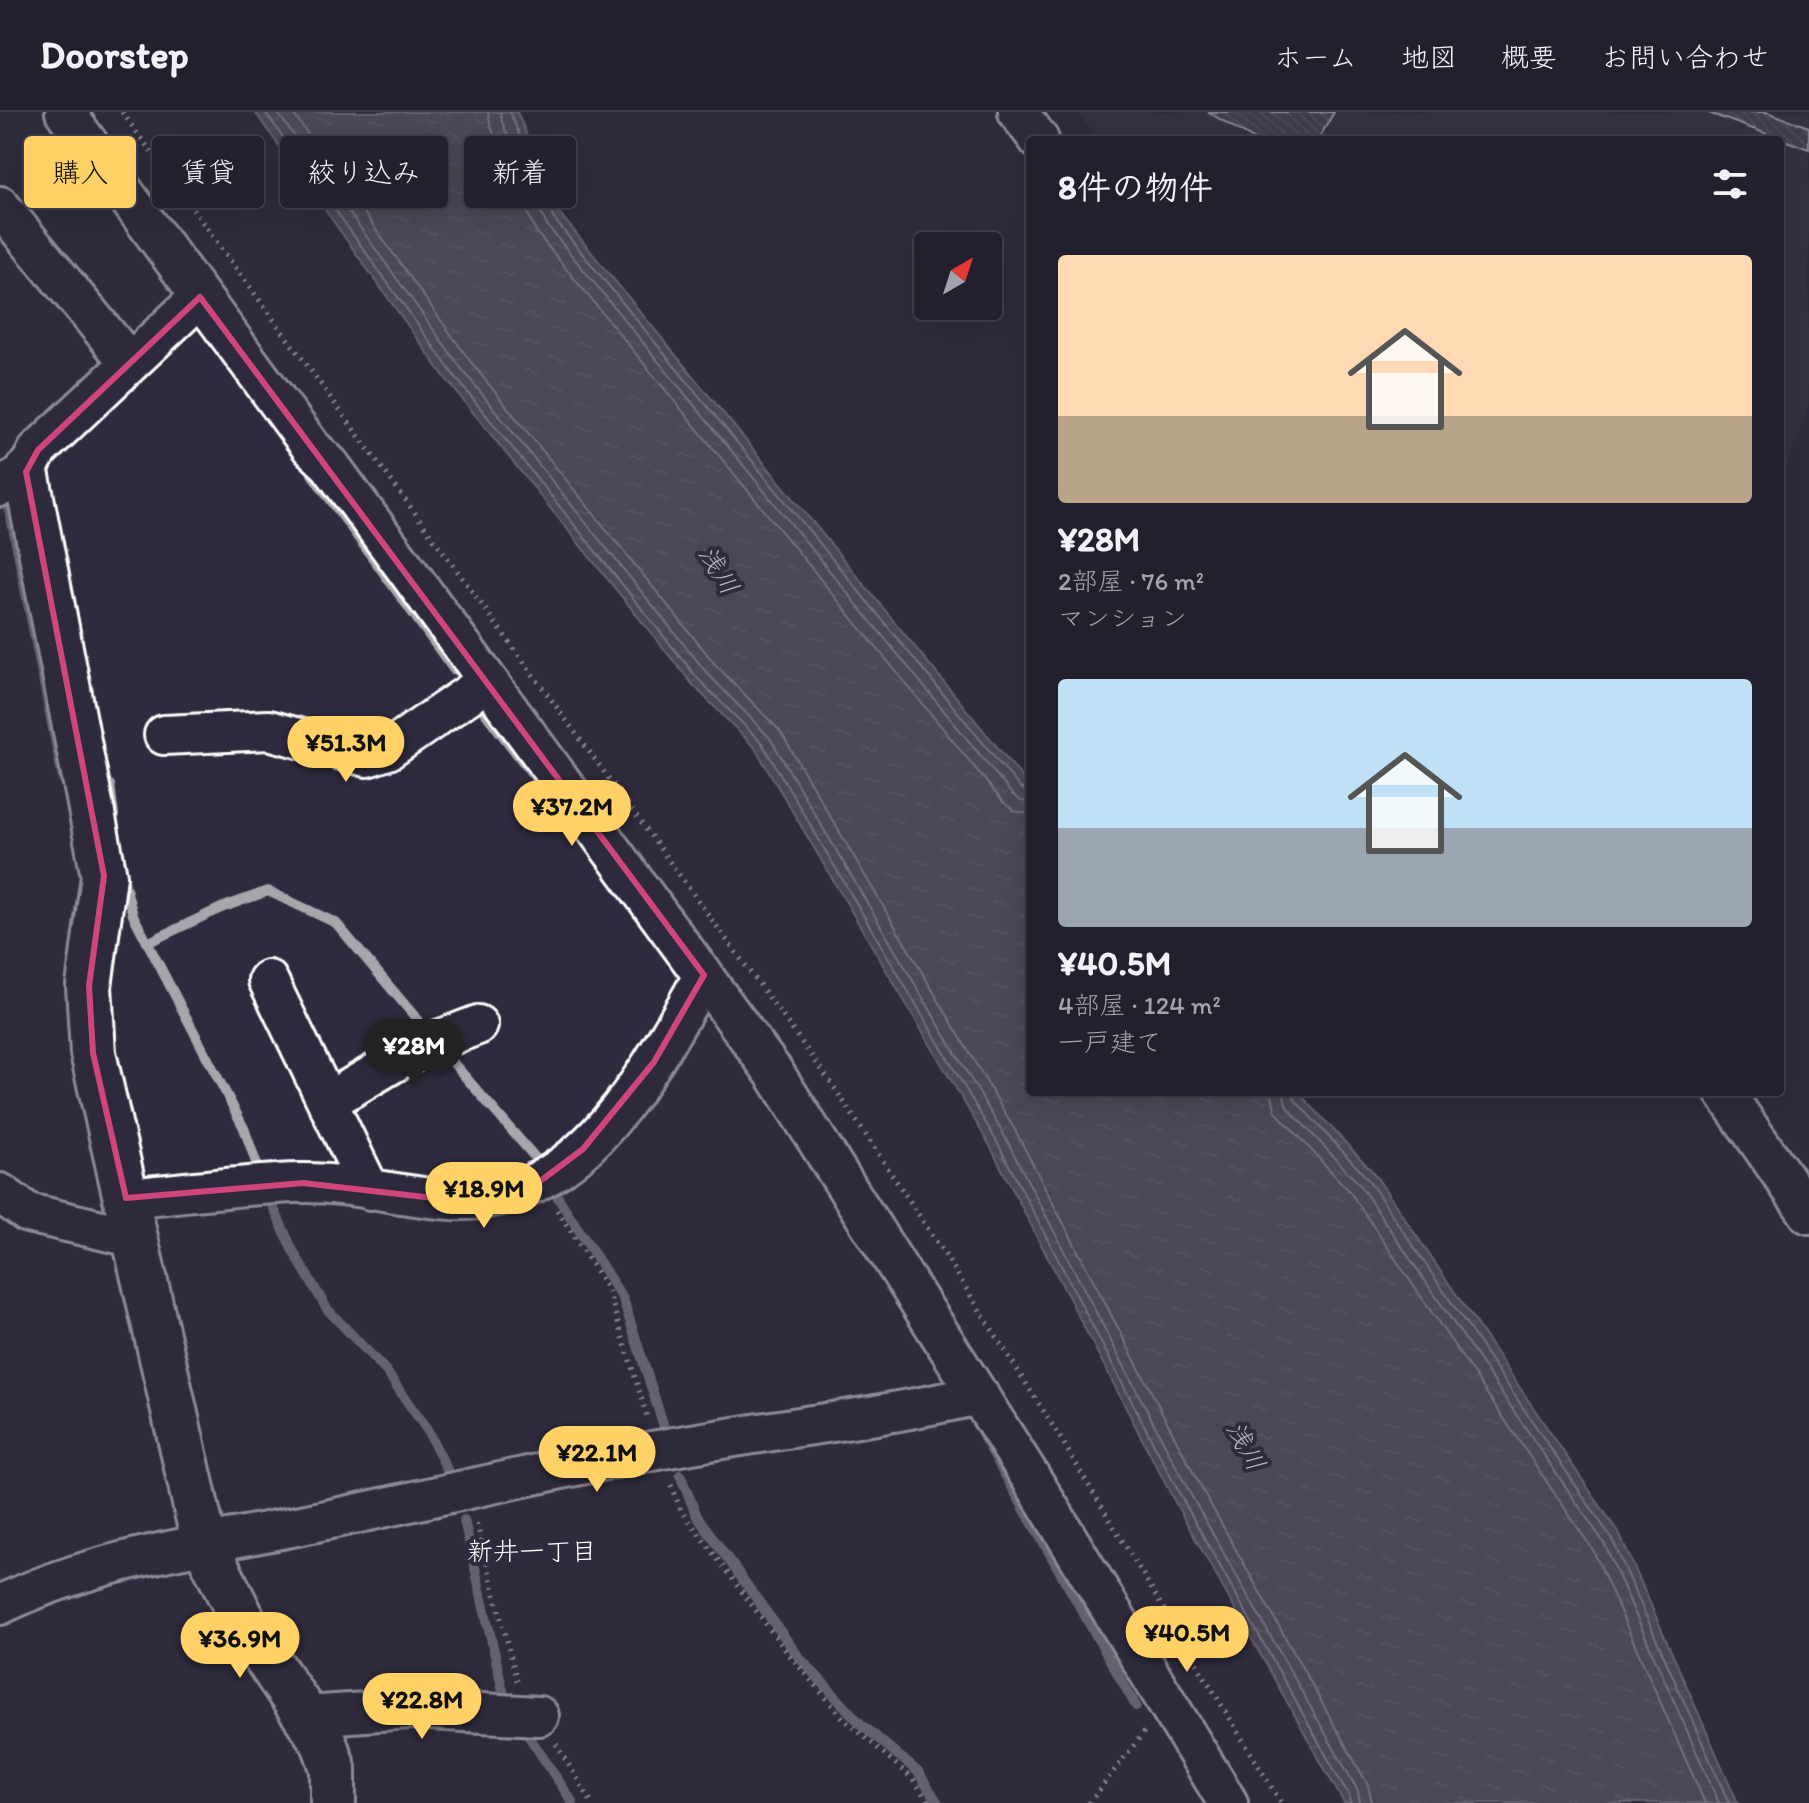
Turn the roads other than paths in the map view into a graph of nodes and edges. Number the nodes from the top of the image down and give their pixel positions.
1 (65, 112) edge
2 (1018, 112) edge
3 (1036, 136) edge
4 (0, 206) edge
5 (200, 297) junction
6 (129, 362) junction
7 (13, 480) edge
8 (488, 681) junction
9 (164, 735) dead end
10 (704, 975) junction
11 (268, 980) dead end
12 (478, 1025) dead end
13 (1727, 1096) edge
14 (327, 1102) junction
15 (370, 1190) junction
16 (0, 1193) edge
17 (1809, 1214) edge
18 (131, 1218) junction
19 (979, 1395) junction
20 (204, 1542) junction
21 (5, 1595) edge
22 (306, 1716) junction
23 (539, 1716) road end
24 (333, 1803) edge
25 (1228, 1803) edge

1 - 5 street
2 - 3 street
4 - 6 street
5 - 6 street
5 - 8 street
6 - 7 street
7 - 18 street
8 - 9 street
8 - 10 street
10 - 15 street
10 - 19 street
11 - 14 street
12 - 14 street
13 - 17 street
14 - 15 street
15 - 18 street
16 - 18 street
18 - 20 street
19 - 20 street
19 - 25 street
20 - 21 street
20 - 22 street
22 - 23 street
22 - 24 street

